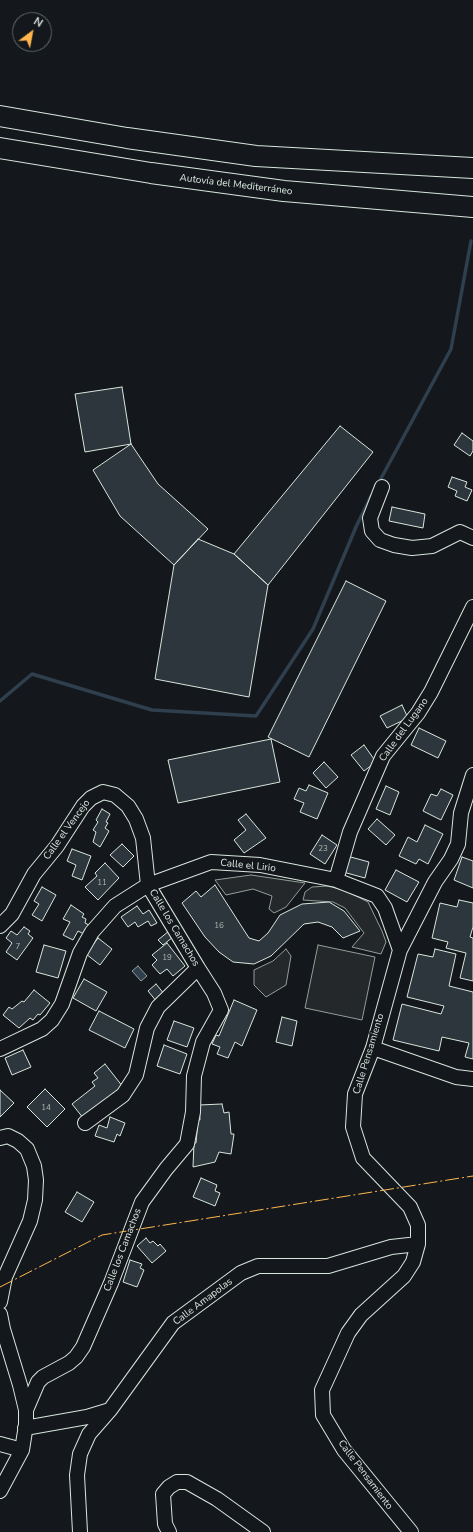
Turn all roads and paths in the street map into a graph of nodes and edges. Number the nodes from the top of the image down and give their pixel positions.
1 (0, 116) edge
2 (0, 148) edge
3 (473, 168) edge
4 (473, 207) edge
5 (382, 487) dead end
6 (473, 538) edge
7 (473, 607) edge
8 (473, 775) edge
9 (336, 880) junction
10 (148, 885) junction
11 (0, 926) edge
12 (400, 950) junction
13 (198, 968) junction
14 (373, 1048) junction
15 (0, 1049) edge
16 (473, 1079) edge
17 (85, 1123) dead end
18 (0, 1138) edge
19 (418, 1244) junction
20 (0, 1302) edge
21 (0, 1314) edge
22 (26, 1410) junction
23 (110, 1410) junction
24 (26, 1428) junction
25 (0, 1444) edge
26 (22, 1450) junction
27 (0, 1491) edge
28 (80, 1532) edge
29 (169, 1532) edge
30 (263, 1532) edge
31 (411, 1532) edge

1 - 3 highway
2 - 4 highway, Autovía del Mediterráneo
5 - 6 street
7 - 9 street, Calle del Lugano
8 - 12 street, Calle Pensamiento
9 - 10 street, Calle el Lirio
9 - 12 street, Calle el Lirio
10 - 11 street, Calle el Vencejo
10 - 13 street, Calle los Camachos
10 - 15 street, Calle el Lirio
12 - 14 street, Calle Pensamiento
13 - 17 street
13 - 22 street, Calle los Camachos
14 - 16 street
14 - 19 street, Calle Pensamiento
18 - 20 street
19 - 23 street, Calle Amapolas
19 - 31 street, Calle Pensamiento
21 - 22 street
22 - 24 street
23 - 24 street
23 - 28 street, Calle Amapolas
24 - 26 street
25 - 26 street
26 - 27 street
29 - 30 street

